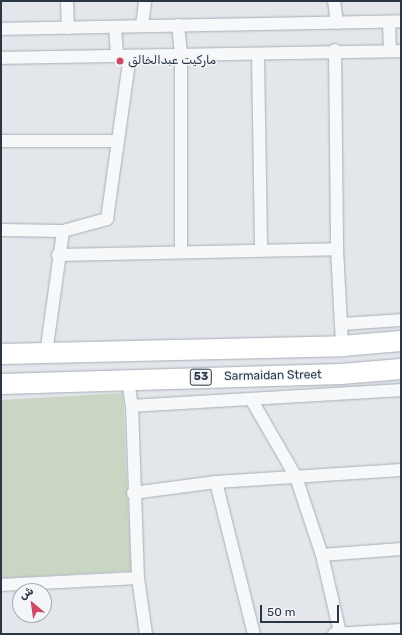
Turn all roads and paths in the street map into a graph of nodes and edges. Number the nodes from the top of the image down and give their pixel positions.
1 (67, 1) edge
2 (145, 1) edge
3 (334, 1) edge
4 (395, 21) edge
5 (337, 23) junction
6 (178, 25) junction
7 (142, 26) junction
8 (115, 27) junction
9 (68, 28) junction
10 (1, 29) edge
11 (335, 50) junction
12 (395, 51) edge
13 (258, 54) junction
14 (181, 55) junction
15 (117, 56) junction
16 (130, 56) junction
17 (1, 58) edge
18 (117, 140) junction
19 (1, 142) edge
20 (1, 230) edge
21 (63, 231) junction
22 (337, 249) junction
23 (261, 250) junction
24 (181, 252) junction
25 (58, 255) junction
26 (401, 320) edge
27 (340, 324) junction
28 (401, 341) edge
29 (342, 346) junction
30 (1, 354) edge
31 (46, 354) junction
32 (401, 369) edge
33 (128, 379) junction
34 (1, 384) edge
35 (401, 390) edge
36 (251, 399) junction
37 (132, 406) junction
38 (401, 470) edge
39 (296, 476) junction
40 (216, 482) junction
41 (133, 493) junction
42 (401, 549) edge
43 (322, 555) junction
44 (138, 578) junction
45 (1, 585) edge
46 (401, 630) edge
47 (364, 633) edge
48 (146, 634) edge
49 (254, 634) edge
50 (336, 634) edge

1 - 9 street
2 - 7 street
3 - 5 street
4 - 5 street
4 - 12 street
5 - 6 street
6 - 7 street
6 - 14 street
7 - 8 street
8 - 9 street
8 - 15 street
9 - 10 street
11 - 12 street
11 - 13 street
11 - 22 street
13 - 14 street
13 - 23 street
14 - 16 street
14 - 24 street
15 - 16 street
15 - 17 street
16 - 18 street
18 - 19 street
18 - 21 street
20 - 21 street
21 - 25 street
22 - 23 street
22 - 27 street
23 - 24 street
24 - 25 street
25 - 31 street
26 - 27 street
27 - 29 street
28 - 29 main road, 53
29 - 31 main road, 53
30 - 31 main road, 53
32 - 33 main road, Sarmaidan Street / 53
33 - 34 main road, Sarmaidan Street / 53
33 - 37 street
35 - 36 street
36 - 37 street
36 - 39 street
37 - 41 street
38 - 39 street
39 - 40 street
39 - 43 street
40 - 41 street
40 - 49 street
41 - 44 street
42 - 43 street
43 - 50 street
44 - 45 street
44 - 48 street
46 - 47 street
47 - 50 street

